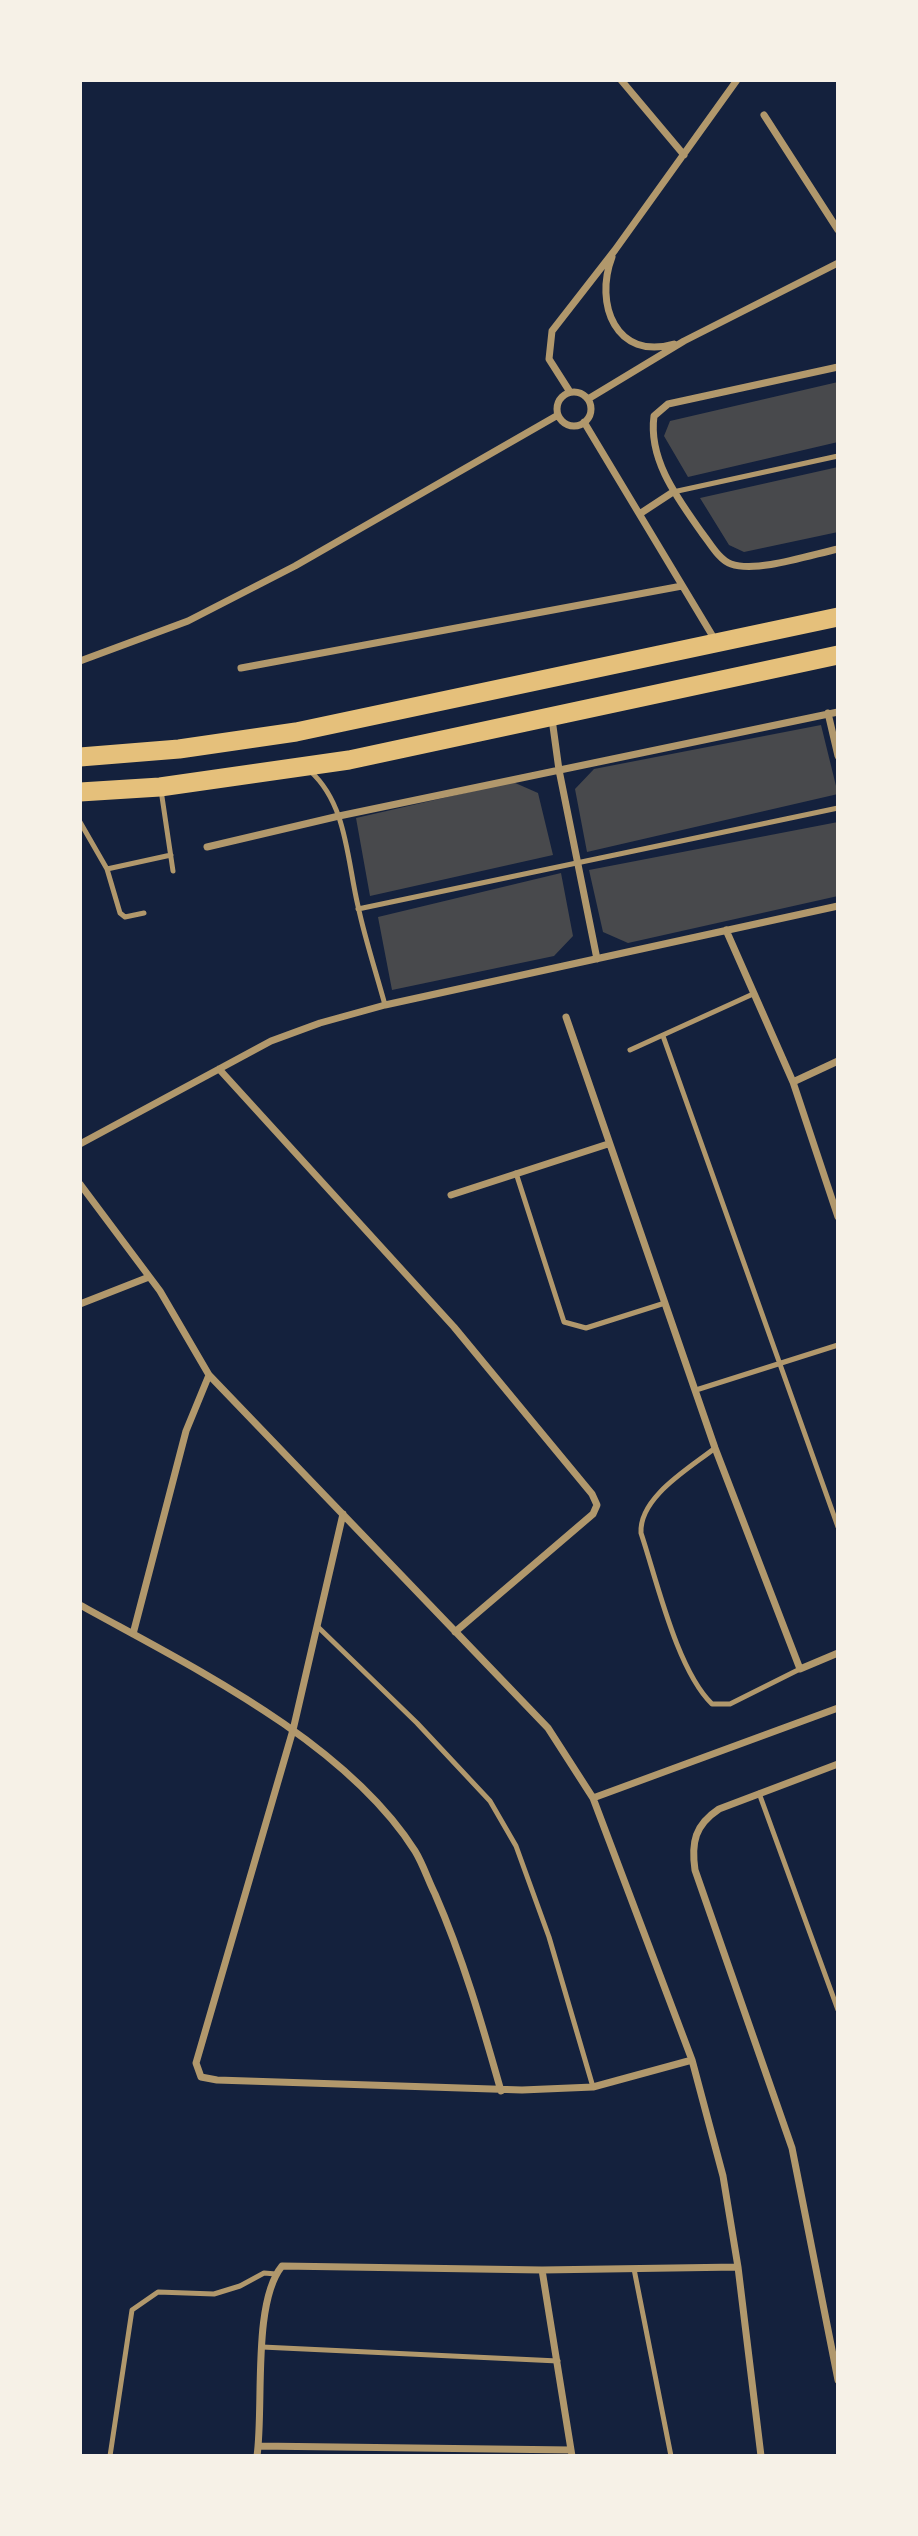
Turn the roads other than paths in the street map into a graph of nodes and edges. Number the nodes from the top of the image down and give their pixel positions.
1 (621, 80) edge
2 (737, 80) edge
3 (764, 115) dead end
4 (684, 155) junction
5 (838, 230) edge
6 (615, 250) junction
7 (838, 263) edge
8 (684, 341) junction
9 (838, 367) edge
10 (570, 392) junction
11 (588, 399) junction
12 (558, 415) junction
13 (584, 422) junction
14 (838, 456) edge
15 (673, 492) junction
16 (641, 513) junction
17 (838, 549) edge
18 (682, 586) junction
19 (838, 617) edge
20 (717, 643) junction
21 (838, 655) edge
22 (80, 661) edge
23 (241, 668) dead end
24 (838, 712) edge
25 (828, 713) junction
26 (551, 716) junction
27 (80, 757) edge
28 (838, 757) edge
29 (304, 766) junction
30 (559, 769) junction
31 (160, 787) junction
32 (80, 792) edge
33 (838, 808) edge
34 (339, 816) junction
35 (80, 822) edge
36 (207, 847) dead end
37 (171, 855) junction
38 (578, 861) junction
39 (107, 870) junction
40 (173, 871) dead end
41 (838, 906) edge
42 (358, 909) junction
43 (144, 913) dead end
44 (726, 930) junction
45 (597, 959) junction
46 (753, 994) junction
47 (385, 1005) junction
48 (566, 1017) dead end
49 (663, 1036) junction
50 (630, 1049) dead end
51 (838, 1061) edge
52 (219, 1069) junction
53 (793, 1082) junction
54 (80, 1143) edge
55 (608, 1144) junction
56 (516, 1173) junction
57 (80, 1184) edge
58 (451, 1195) dead end
59 (838, 1217) edge
60 (149, 1277) junction
61 (665, 1303) junction
62 (80, 1304) edge
63 (838, 1345) edge
64 (779, 1363) junction
65 (209, 1375) junction
66 (696, 1390) junction
67 (715, 1448) junction
68 (343, 1514) junction
69 (838, 1527) edge
70 (80, 1605) edge
71 (318, 1627) junction
72 (455, 1632) junction
73 (133, 1634) junction
74 (838, 1653) edge
75 (800, 1669) junction
76 (838, 1707) edge
77 (293, 1730) junction
78 (838, 1764) edge
79 (760, 1793) junction
80 (593, 1798) junction
81 (838, 2010) edge
82 (692, 2060) junction
83 (593, 2087) junction
84 (501, 2091) junction
85 (738, 2267) junction
86 (634, 2269) junction
87 (542, 2270) junction
88 (276, 2274) junction
89 (262, 2347) junction
90 (558, 2361) junction
91 (838, 2380) edge
92 (258, 2446) junction
93 (571, 2453) edge
94 (110, 2455) edge
95 (257, 2455) edge
96 (671, 2455) edge
97 (761, 2455) edge

1 - 4 street
2 - 4 street
3 - 5 street
4 - 6 street
6 - 8 street
6 - 10 street
7 - 8 street
8 - 11 street
9 - 15 street
10 - 11 street
10 - 12 street
11 - 13 street
12 - 13 street
12 - 22 street
13 - 16 street
14 - 15 lane
15 - 16 street
15 - 17 street
16 - 18 street
18 - 20 street
18 - 23 street
19 - 20 highway
20 - 27 highway
21 - 26 highway
24 - 25 street
25 - 28 street
25 - 30 street
26 - 29 highway
26 - 30 street
29 - 31 highway
29 - 34 lane
30 - 34 street
30 - 38 street
31 - 32 highway
31 - 37 lane
33 - 38 lane
34 - 36 street
34 - 42 lane
35 - 39 lane
37 - 39 lane
37 - 40 lane
38 - 42 lane
38 - 45 street
39 - 43 lane
41 - 44 street
42 - 47 lane
44 - 45 street
44 - 46 street
45 - 47 street
46 - 49 lane
46 - 53 street
47 - 52 street
48 - 55 street
49 - 50 lane
49 - 64 lane
51 - 53 street
52 - 54 street
52 - 72 street
53 - 59 street
55 - 56 street
55 - 61 street
56 - 58 street
56 - 61 lane
57 - 60 street
60 - 62 street
60 - 65 street
61 - 66 street
63 - 64 lane
64 - 66 lane
64 - 69 lane
65 - 68 street
65 - 73 street
66 - 67 street
67 - 75 street
67 - 75 lane
68 - 71 street
68 - 72 street
70 - 73 street
71 - 77 street
71 - 83 lane
72 - 80 street
73 - 77 street
74 - 75 street
76 - 80 street
77 - 84 street
77 - 84 street
78 - 79 street
79 - 81 lane
79 - 91 street
80 - 82 street
82 - 83 street
82 - 85 street
83 - 84 street
85 - 86 street
85 - 97 street
86 - 87 street
86 - 96 lane
87 - 88 street
87 - 90 street
88 - 89 street
88 - 94 lane
89 - 90 lane
89 - 92 street
90 - 93 street
92 - 93 street
92 - 95 street

